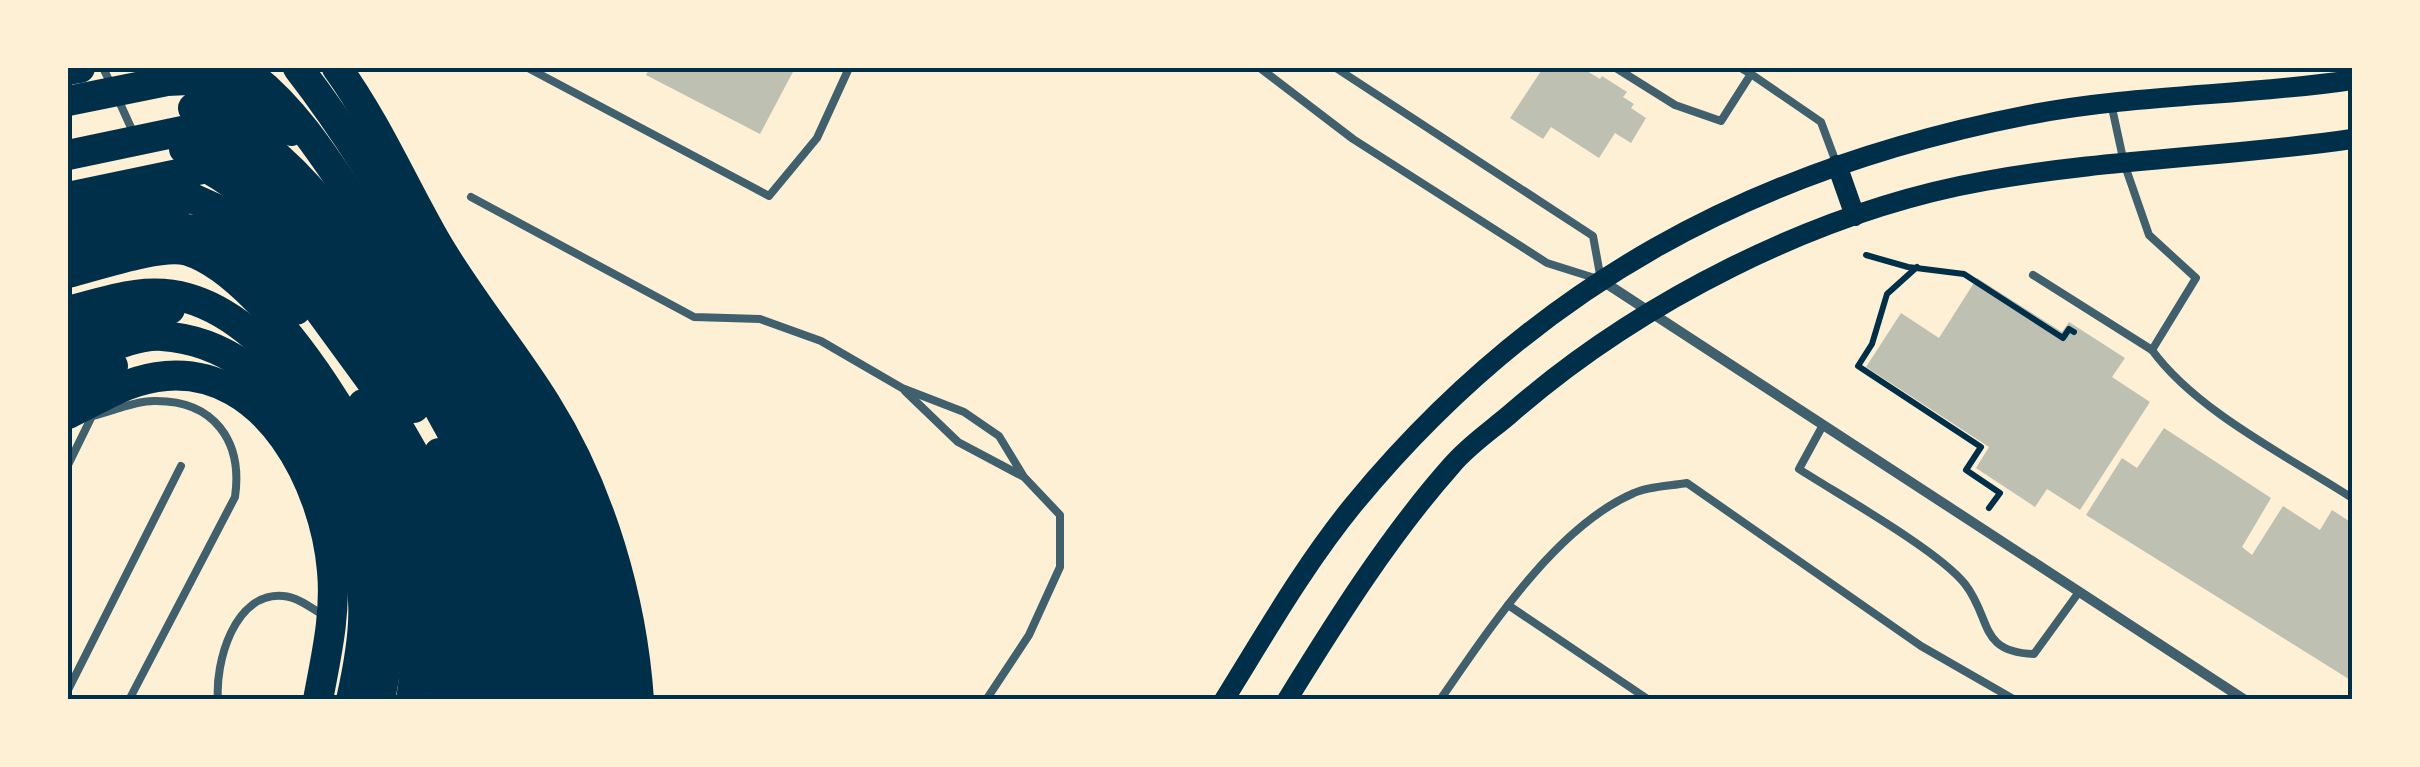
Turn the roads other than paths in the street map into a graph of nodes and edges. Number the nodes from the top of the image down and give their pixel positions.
1 (80, 68) edge
2 (197, 68) edge
3 (298, 68) edge
4 (337, 68) edge
5 (528, 68) edge
6 (849, 68) edge
7 (1260, 68) edge
8 (1336, 68) edge
9 (1616, 68) edge
10 (1740, 68) edge
11 (68, 70) edge
12 (1752, 74) junction
13 (2324, 76) edge
14 (2352, 80) edge
15 (68, 88) edge
16 (68, 101) edge
17 (2111, 103) junction
18 (238, 112) edge
19 (68, 114) edge
20 (340, 122) junction
21 (68, 134) edge
22 (2352, 139) edge
23 (68, 155) edge
24 (2124, 163) junction
25 (1837, 165) junction
26 (68, 175) edge
27 (471, 196) dead end
28 (68, 197) edge
29 (1855, 216) junction
30 (68, 222) edge
31 (68, 245) edge
32 (127, 265) edge
33 (68, 273) edge
34 (2033, 275) dead end
35 (1600, 280) junction
36 (68, 290) edge
37 (1650, 312) junction
38 (68, 313) edge
39 (68, 337) edge
40 (2152, 350) junction
41 (68, 364) edge
42 (902, 388) junction
43 (1823, 425) junction
44 (68, 465) edge
45 (181, 466) dead end
46 (1024, 477) junction
47 (2352, 498) edge
48 (2079, 592) junction
49 (1508, 605) junction
50 (333, 622) junction
51 (360, 641) junction
52 (388, 661) junction
53 (412, 689) edge
54 (68, 690) edge
55 (450, 699) edge
56 (129, 700) edge
57 (218, 700) edge
58 (318, 700) edge
59 (351, 700) edge
60 (380, 700) edge
61 (498, 700) edge
62 (524, 700) edge
63 (552, 700) edge
64 (582, 700) edge
65 (610, 700) edge
66 (639, 700) edge
67 (986, 700) edge
68 (1224, 700) edge
69 (1287, 700) edge
70 (1440, 700) edge
71 (1648, 700) edge
72 (2016, 700) edge
73 (2245, 700) edge

1 - 11 highway
2 - 32 highway
3 - 20 highway
4 - 66 highway
5 - 6 lane
7 - 35 lane
8 - 35 lane
9 - 12 lane
10 - 12 lane
12 - 25 lane
13 - 14 main road
13 - 17 main road
15 - 32 highway
16 - 32 highway
17 - 24 lane
17 - 25 main road
18 - 20 highway
18 - 32 highway
18 - 32 highway
18 - 61 highway
18 - 62 highway
18 - 63 highway
18 - 64 highway
19 - 32 highway
20 - 65 highway
21 - 32 highway
22 - 24 main road
23 - 32 highway
24 - 29 main road
24 - 40 lane
25 - 29 main road
25 - 35 main road
26 - 32 highway
27 - 42 lane
28 - 32 highway
29 - 37 main road
30 - 32 highway
31 - 32 highway
32 - 33 highway
32 - 36 highway
32 - 38 highway
32 - 39 highway
32 - 41 highway
32 - 44 lane
32 - 50 highway
32 - 51 highway
32 - 52 highway
32 - 53 highway
32 - 55 highway
32 - 56 lane
34 - 40 lane
35 - 37 street
35 - 68 main road
37 - 43 street
37 - 69 main road
40 - 47 lane
42 - 46 lane
42 - 46 lane
43 - 48 street
43 - 48 lane
45 - 54 lane
46 - 67 lane
48 - 73 street
49 - 70 lane
49 - 71 lane
49 - 72 lane
50 - 51 lane
50 - 57 lane
50 - 58 highway
51 - 52 lane
51 - 59 highway
52 - 53 lane
52 - 60 highway
53 - 55 lane

